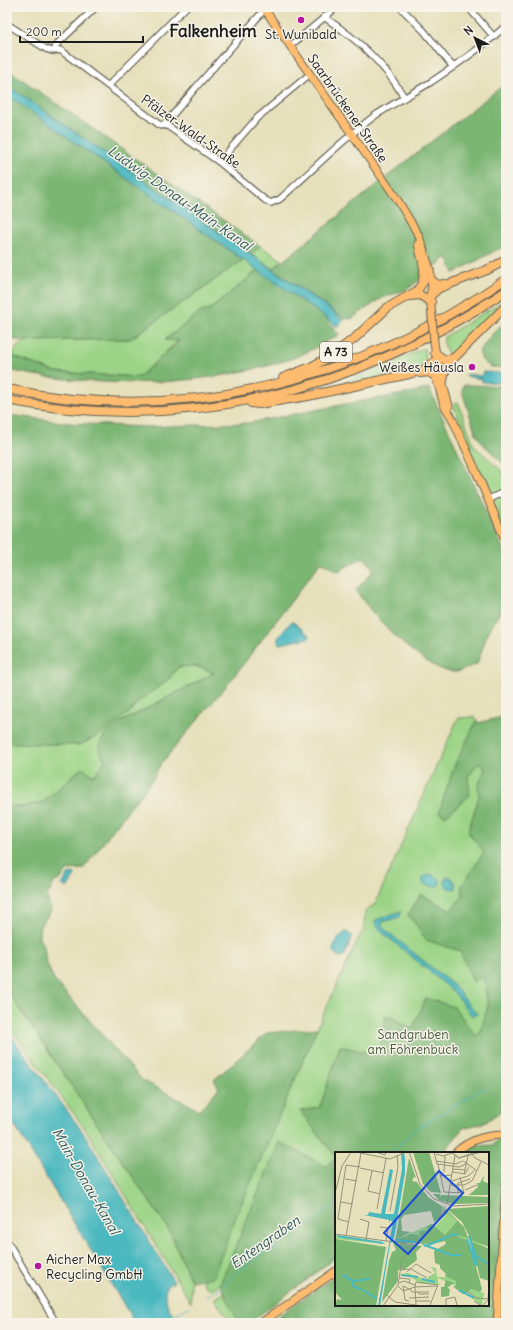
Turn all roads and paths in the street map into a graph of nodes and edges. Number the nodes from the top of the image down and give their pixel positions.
1 (96, 7) edge
2 (186, 7) edge
3 (336, 7) edge
4 (400, 7) edge
5 (468, 7) edge
6 (264, 8) edge
7 (324, 17) junction
8 (7, 24) edge
9 (506, 26) edge
10 (494, 37) junction
11 (290, 46) junction
12 (55, 50) junction
13 (452, 68) junction
14 (310, 74) junction
15 (108, 86) junction
16 (404, 97) junction
17 (164, 125) junction
18 (352, 134) junction
19 (219, 162) junction
20 (412, 224) junction
21 (506, 260) edge
22 (424, 270) junction
23 (506, 279) edge
24 (431, 280) junction
25 (450, 284) junction
26 (506, 291) edge
27 (408, 297) junction
28 (431, 299) junction
29 (506, 306) edge
30 (436, 357) junction
31 (455, 358) junction
32 (409, 374) junction
33 (440, 382) junction
34 (7, 389) edge
35 (255, 389) junction
36 (7, 400) edge
37 (240, 402) junction
38 (506, 491) edge
39 (489, 499) junction
40 (506, 542) edge
41 (506, 1135) edge
42 (456, 1152) edge
43 (506, 1184) edge
44 (7, 1242) edge
45 (335, 1272) edge
46 (56, 1323) edge
47 (261, 1323) edge
48 (497, 1323) edge

1 - 12 street
2 - 15 street
3 - 7 street
4 - 13 street
5 - 10 street
6 - 11 main road, Saarbrückener Straße
6 - 17 street
7 - 11 street
7 - 16 street
8 - 12 street, Pfälzer-Wald-Straße
9 - 10 street
10 - 13 street
11 - 14 main road, Saarbrückener Straße
12 - 15 street, Pfälzer-Wald-Straße
13 - 16 street
14 - 18 main road, Saarbrückener Straße
14 - 19 street
15 - 17 street, Pfälzer-Wald-Straße
16 - 18 street
17 - 19 street, Pfälzer-Wald-Straße
18 - 19 street, Pfälzer-Wald-Straße
18 - 20 main road, Saarbrückener Straße
20 - 22 main road, Saarbrückener Straße
20 - 24 main road, Saarbrückener Straße
21 - 25 highway
22 - 27 highway, A 73
22 - 28 main road, Saarbrückener Straße
23 - 35 highway, A 73
24 - 25 highway
24 - 28 main road, Saarbrückener Straße
25 - 28 highway
26 - 37 highway, A 73
27 - 28 highway
27 - 35 highway, A 73
28 - 30 main road, bridge
29 - 31 highway
30 - 31 highway
30 - 32 highway
30 - 33 main road
31 - 33 highway
32 - 33 highway
32 - 37 highway
33 - 39 main road
34 - 35 highway, A 73
36 - 37 highway, A 73
38 - 39 street
39 - 40 main road
41 - 42 main road
43 - 48 main road
44 - 46 street
45 - 47 main road

